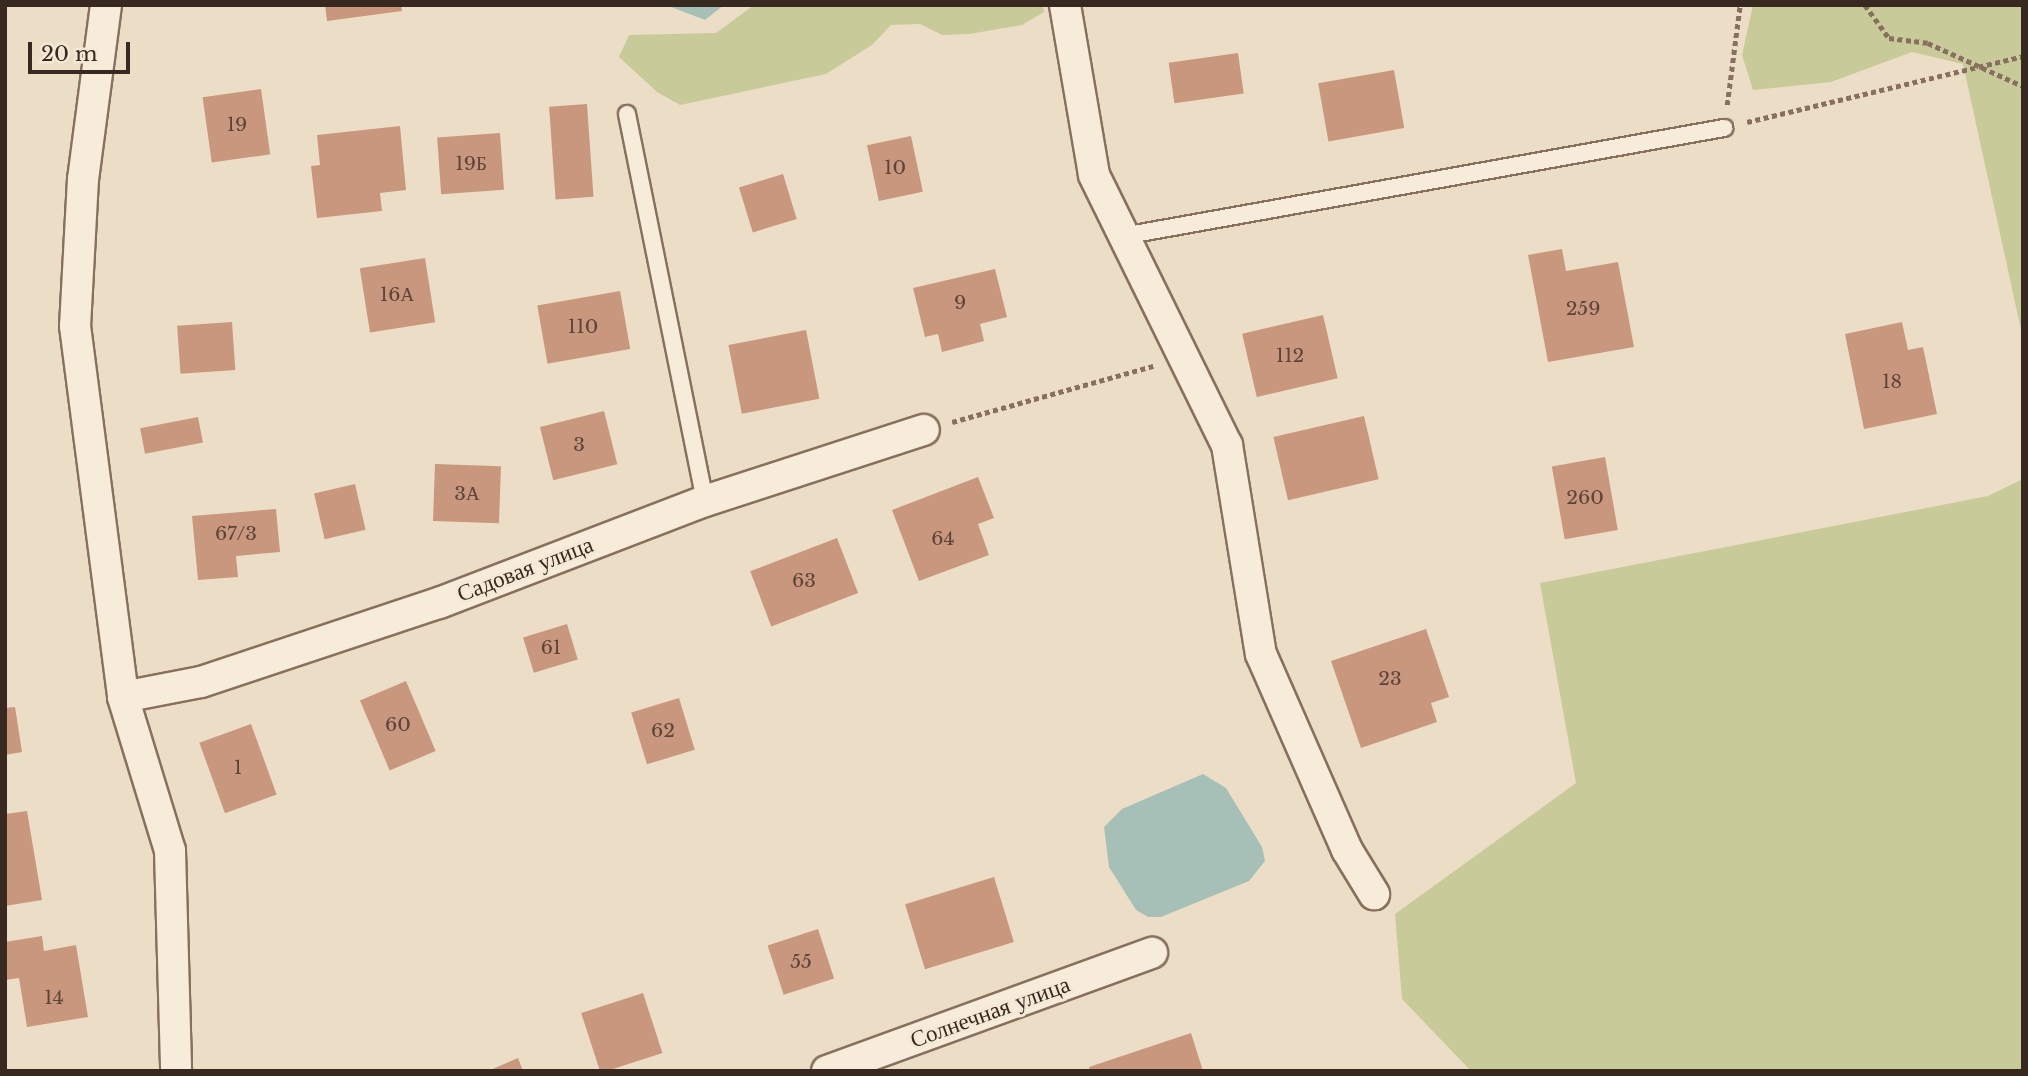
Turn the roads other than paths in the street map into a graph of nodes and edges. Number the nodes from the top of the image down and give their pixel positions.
1 (106, 5) edge
2 (1065, 5) edge
3 (626, 114) dead end
4 (1724, 128) road end
5 (1123, 236) junction
6 (924, 430) road end
7 (705, 501) junction
8 (123, 697) junction
9 (1374, 894) dead end
10 (1152, 953) dead end
11 (176, 1071) edge
12 (827, 1071) edge

1 - 8 street
2 - 5 street
3 - 7 lane
4 - 5 lane
5 - 9 street
6 - 7 street, Садовая улица
7 - 8 street, Садовая улица
8 - 11 street
10 - 12 street, Солнечная улица

